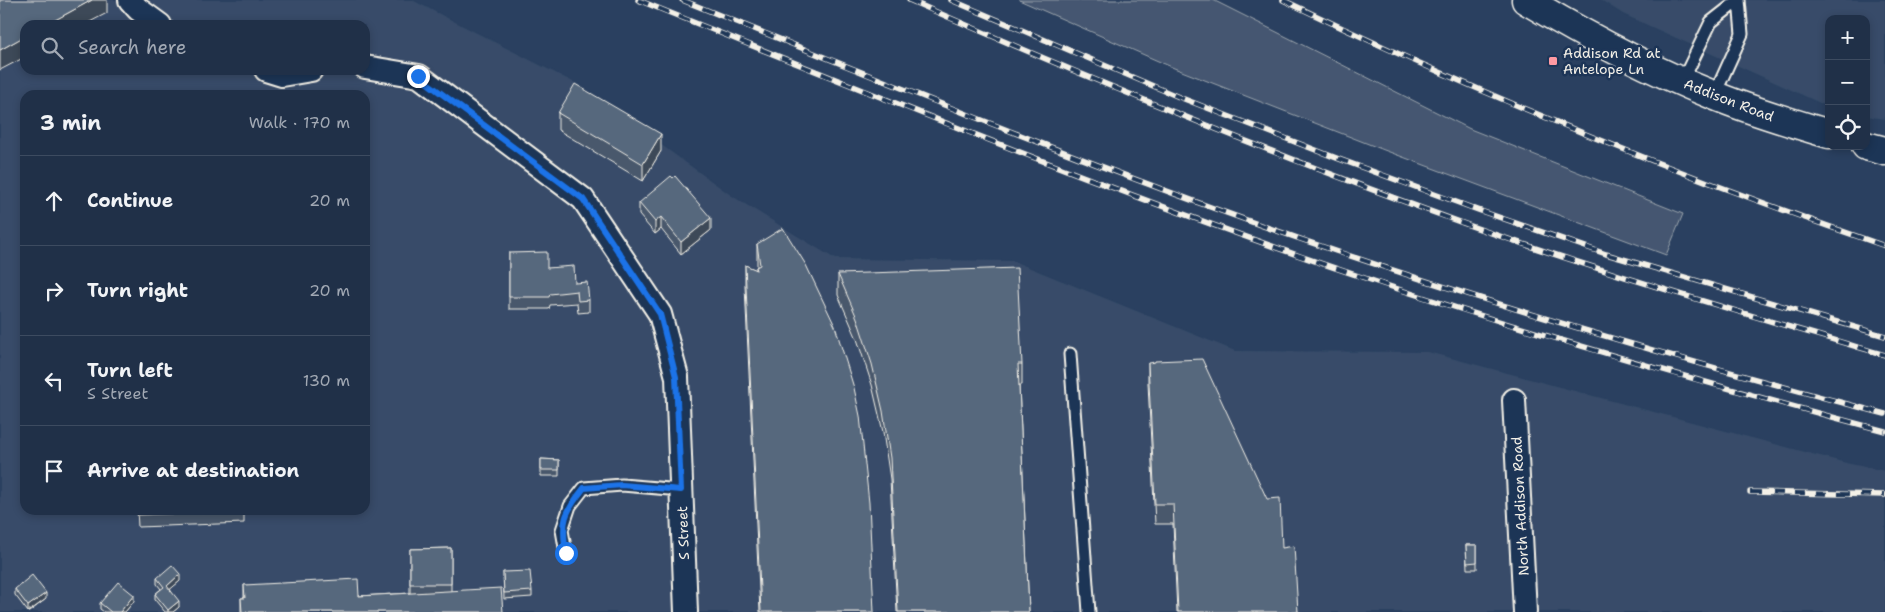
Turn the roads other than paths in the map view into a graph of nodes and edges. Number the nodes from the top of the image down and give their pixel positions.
1 (130, 0) edge
2 (1526, 0) edge
3 (1739, 0) edge
4 (153, 20) edge
5 (370, 68) edge
6 (1682, 82) junction
7 (1714, 96) junction
8 (1825, 133) edge
9 (1870, 147) edge
10 (1885, 151) edge
11 (1070, 354) dead end
12 (1514, 400) dead end
13 (681, 490) junction
14 (566, 553) dead end
15 (686, 612) edge
16 (1089, 612) edge
17 (1525, 612) edge

1 - 4 street
2 - 6 street, Addison Road
3 - 6 lane
3 - 7 lane
5 - 13 street, S Street
6 - 7 street, Addison Road
7 - 8 street, Addison Road
9 - 10 street
11 - 16 lane
12 - 17 street, North Addison Road
13 - 14 lane
13 - 15 street, S Street

